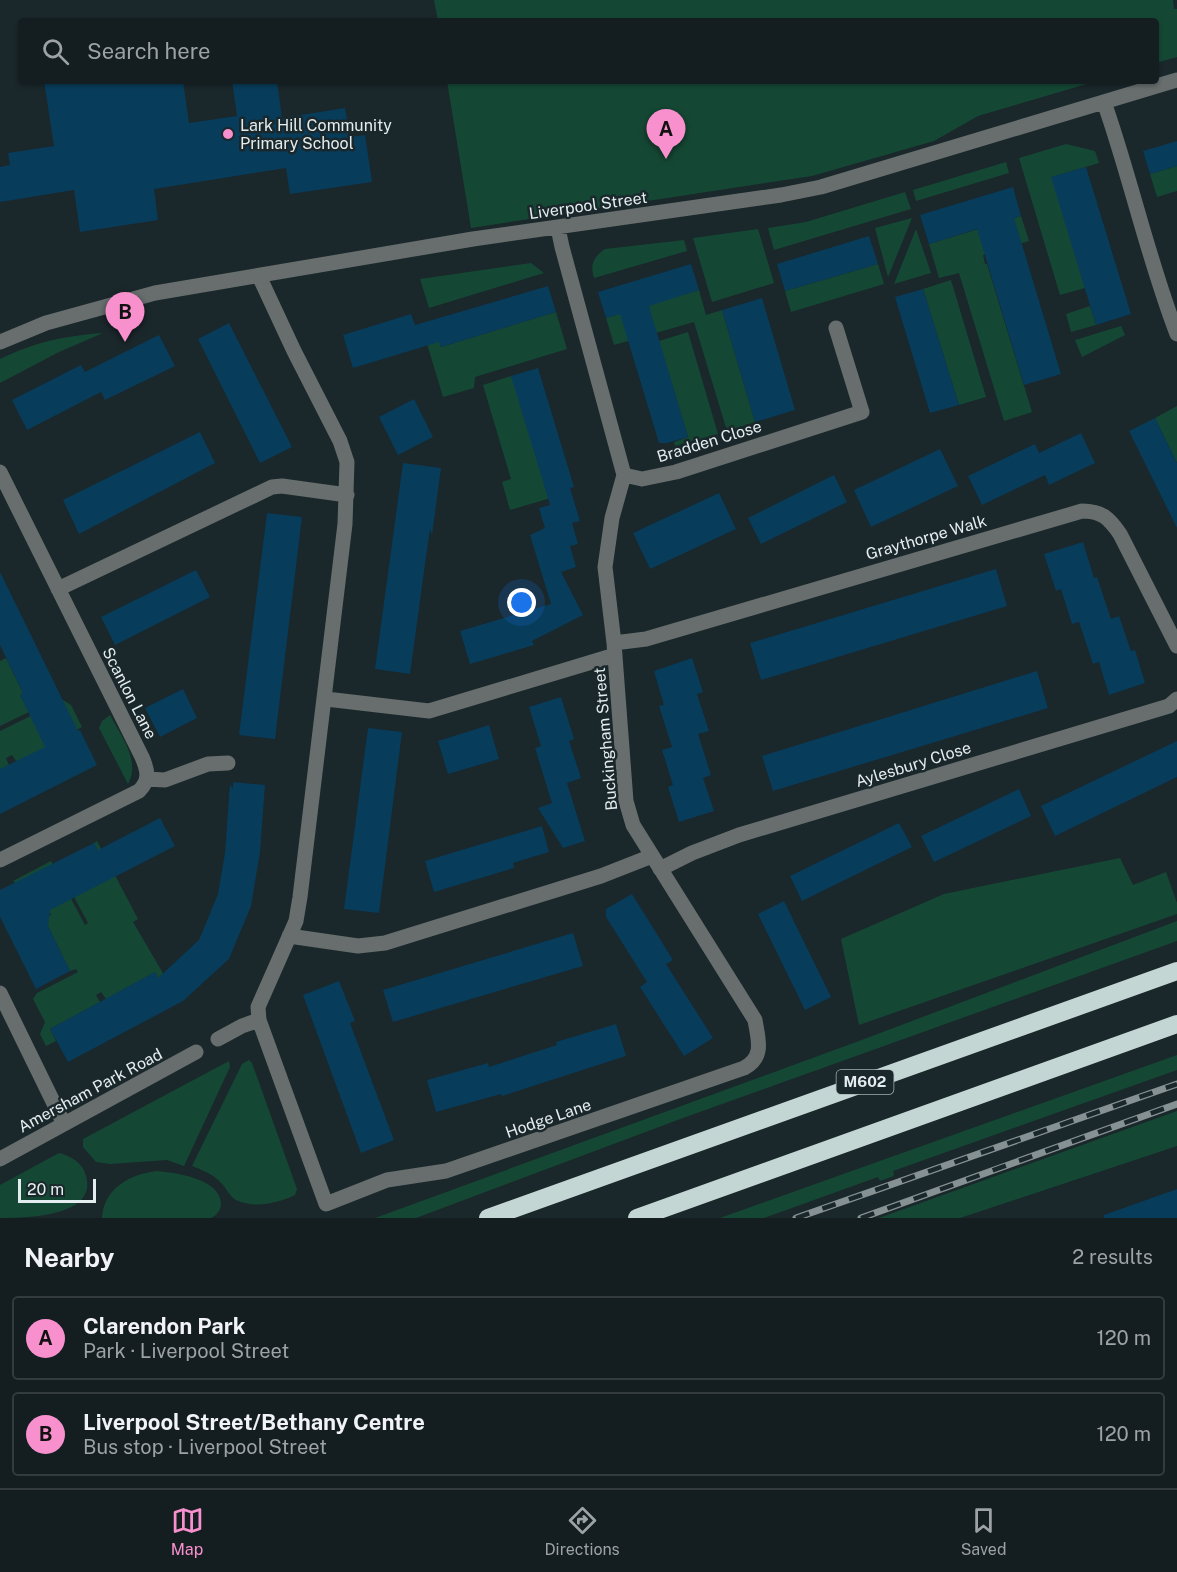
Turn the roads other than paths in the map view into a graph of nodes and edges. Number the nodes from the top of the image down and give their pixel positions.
1 (1177, 80) edge
2 (1104, 102) junction
3 (558, 228) junction
4 (258, 276) junction
5 (836, 328) dead end
6 (1177, 334) edge
7 (0, 342) edge
8 (0, 472) edge
9 (624, 476) junction
10 (347, 495) junction
11 (58, 589) junction
12 (1177, 646) edge
13 (615, 649) junction
14 (326, 699) junction
15 (1177, 699) edge
16 (228, 762) dead end
17 (147, 779) junction
18 (0, 860) edge
19 (656, 863) junction
20 (289, 936) junction
21 (1177, 970) edge
22 (0, 993) edge
23 (259, 1020) junction
24 (1177, 1024) edge
25 (758, 1038) joint
26 (219, 1039) dead end
27 (196, 1052) dead end
28 (64, 1124) junction
29 (0, 1159) edge
30 (488, 1218) edge
31 (637, 1218) edge

1 - 2 street, Liverpool Street
2 - 3 street, Liverpool Street
2 - 6 street
3 - 4 street, Liverpool Street
3 - 9 street
4 - 7 street, Liverpool Street
4 - 10 street
5 - 9 street, Bradden Close
8 - 11 street, Scanlon Lane
9 - 13 street, Buckingham Street
10 - 11 street
10 - 14 street
11 - 17 street, Scanlon Lane
12 - 13 street, Graythorpe Walk
13 - 14 street, Graythorpe Walk
13 - 19 street, Buckingham Street
14 - 20 street
15 - 19 street, Aylesbury Close
16 - 17 street
17 - 18 street
19 - 20 street, Aylesbury Close
19 - 25 street, Buckingham Street
20 - 23 street
21 - 30 highway, M602
22 - 28 street
23 - 25 street, Hodge Lane
23 - 26 street
24 - 31 highway
27 - 28 street, Amersham Park Road
28 - 29 street, Amersham Park Road

